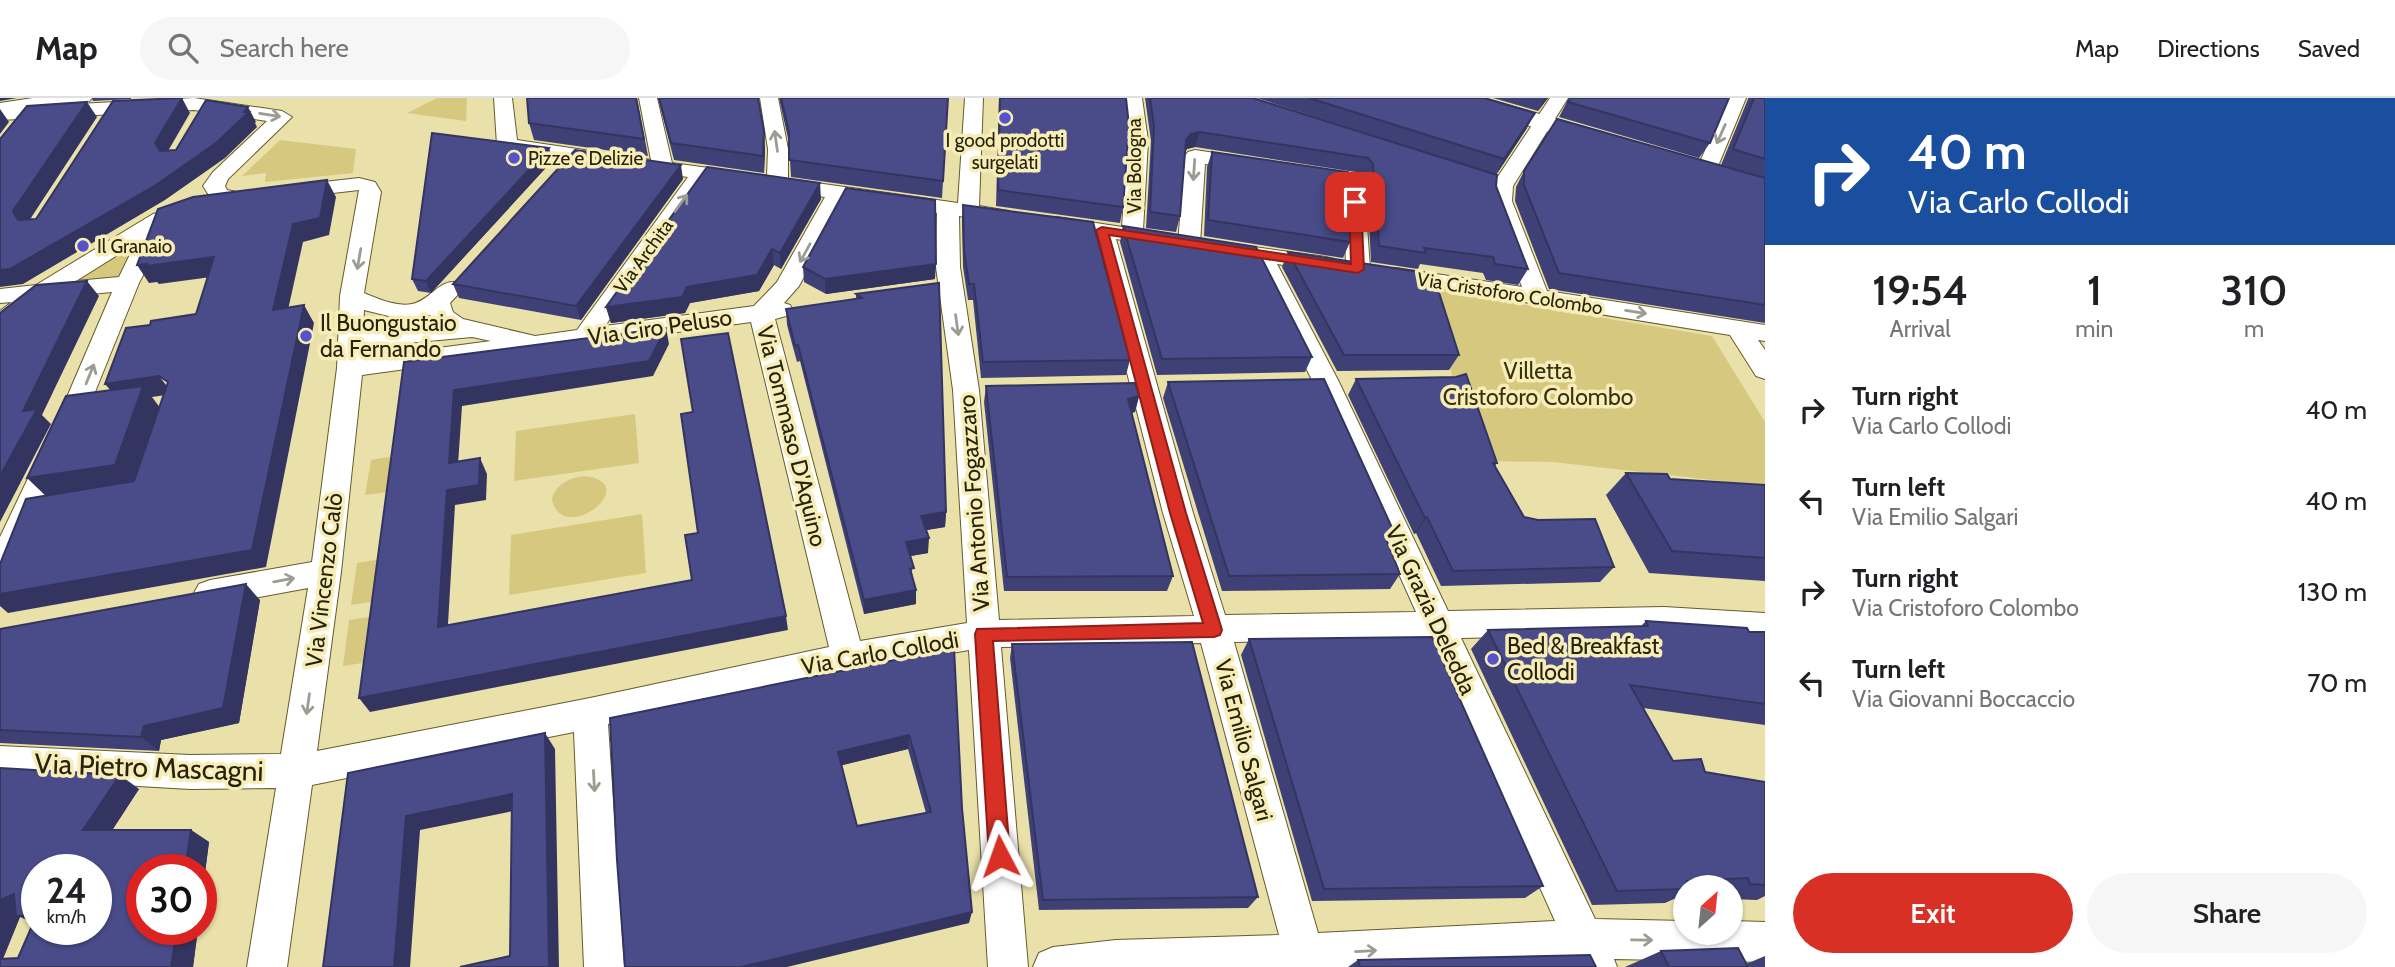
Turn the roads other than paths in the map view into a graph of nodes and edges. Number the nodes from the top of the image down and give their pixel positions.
1 (80, 98) edge
2 (503, 98) edge
3 (648, 98) edge
4 (769, 98) edge
5 (974, 98) edge
6 (1133, 98) edge
7 (1459, 98) edge
8 (1559, 98) edge
9 (1737, 98) edge
10 (130, 104) edge
11 (194, 108) edge
12 (0, 112) edge
13 (32, 112) junction
14 (1543, 123) junction
15 (106, 126) edge
16 (15, 133) edge
17 (1618, 145) edge
18 (573, 154) junction
19 (1681, 163) edge
20 (1437, 165) edge
21 (663, 168) junction
22 (702, 173) junction
23 (555, 174) edge
24 (1717, 174) joint
25 (777, 184) junction
26 (1502, 186) junction
27 (838, 193) junction
28 (237, 198) junction
29 (958, 210) junction
30 (159, 220) junction
31 (1102, 230) junction
32 (1132, 235) junction
33 (1189, 244) junction
34 (1261, 255) junction
35 (1358, 269) junction
36 (465, 274) edge
37 (127, 283) junction
38 (951, 287) junction
39 (924, 290) edge
40 (41, 292) junction
41 (0, 296) edge
42 (352, 296) junction
43 (1537, 297) junction
44 (438, 303) junction
45 (802, 307) edge
46 (761, 313) junction
47 (0, 323) edge
48 (1738, 328) junction
49 (472, 329) junction
50 (1765, 333) edge
51 (584, 338) junction
52 (535, 344) junction
53 (350, 354) junction
54 (1765, 370) edge
55 (993, 389) edge
56 (966, 390) junction
57 (11, 524) edge
58 (0, 569) edge
59 (326, 572) junction
60 (188, 597) edge
61 (1437, 625) junction
62 (1765, 626) edge
63 (1214, 630) junction
64 (983, 634) junction
65 (848, 657) junction
66 (590, 713) junction
67 (0, 762) edge
68 (298, 771) junction
69 (1765, 942) edge
70 (1591, 953) edge
71 (1306, 961) edge
72 (267, 967) edge
73 (604, 967) edge
74 (1008, 967) edge
75 (1053, 967) edge

1 - 12 street
2 - 18 street, Via Cristoforo Colombo
3 - 21 street
25 -> 4 street
5 - 29 street, Via Antonio Fogazzaro
6 - 32 street, Via Bologna
7 - 14 street
8 - 14 street
9 -> 24 street
10 - 11 street
10 - 13 street
10 - 15 street
11 -> 28 street
12 - 13 street
13 - 16 street
14 - 17 street
14 - 26 street
18 - 21 street, Via Cristoforo Colombo
18 - 23 street
19 - 24 street
20 - 26 street
21 - 22 street, Via Cristoforo Colombo
22 - 25 street, Via Cristoforo Colombo
51 -> 22 street, Via Archita
25 - 27 street, Via Cristoforo Colombo
26 - 43 street
27 - 29 street, Via Cristoforo Colombo
27 -> 46 street, Via Tommaso D'Aquino
28 - 30 street
28 -> 42 street, Via Vincenzo Calò
29 - 31 street, Via Cristoforo Colombo
29 - 38 street, Via Antonio Fogazzaro
30 - 37 street
30 - 40 street
31 - 32 street, Via Cristoforo Colombo
31 - 63 street, Via Emilio Salgari
32 - 33 street, Via Cristoforo Colombo
33 - 34 street, Via Cristoforo Colombo
35 -> 33 street
34 - 35 street, Via Cristoforo Colombo
34 - 61 street, Via Grazia Deledda
35 - 43 street, Via Cristoforo Colombo
36 - 44 street
37 - 40 street
57 -> 37 street
38 - 39 street
38 -> 56 street, Via Antonio Fogazzaro
40 - 41 street
40 - 47 street
42 - 44 street
42 - 53 street, Via Vincenzo Calò
43 -> 48 street, Via Cristoforo Colombo
44 - 49 street, Via Ciro Peluso
45 - 46 street, Via Ciro Peluso
46 - 51 street, Via Ciro Peluso
46 - 65 street, Via Tommaso D'Aquino
48 - 50 street, Via Cristoforo Colombo
48 - 54 street
49 - 52 street, Via Ciro Peluso
49 - 53 street, Via Ciro Peluso
51 - 52 street, Via Ciro Peluso
52 - 53 street, Via Ciro Peluso
53 - 59 street, Via Vincenzo Calò
55 - 56 street
56 - 64 street, Via Antonio Fogazzaro
57 - 58 street
60 -> 59 street
59 -> 68 street, Via Vincenzo Calò
61 - 62 street, Via Carlo Collodi
61 - 63 street, Via Carlo Collodi
61 - 70 street, Via Grazia Deledda
63 - 64 street, Via Carlo Collodi
63 - 71 street, Via Emilio Salgari
64 - 65 street, Via Carlo Collodi
64 - 74 street, Via Antonio Fogazzaro
65 - 66 street, Via Carlo Collodi
66 - 68 street, Via Carlo Collodi
66 -> 73 street
67 - 68 street, Via Pietro Mascagni
68 - 72 street, Via Vincenzo Calò
70 -> 69 street
71 -> 70 street
71 - 75 street

